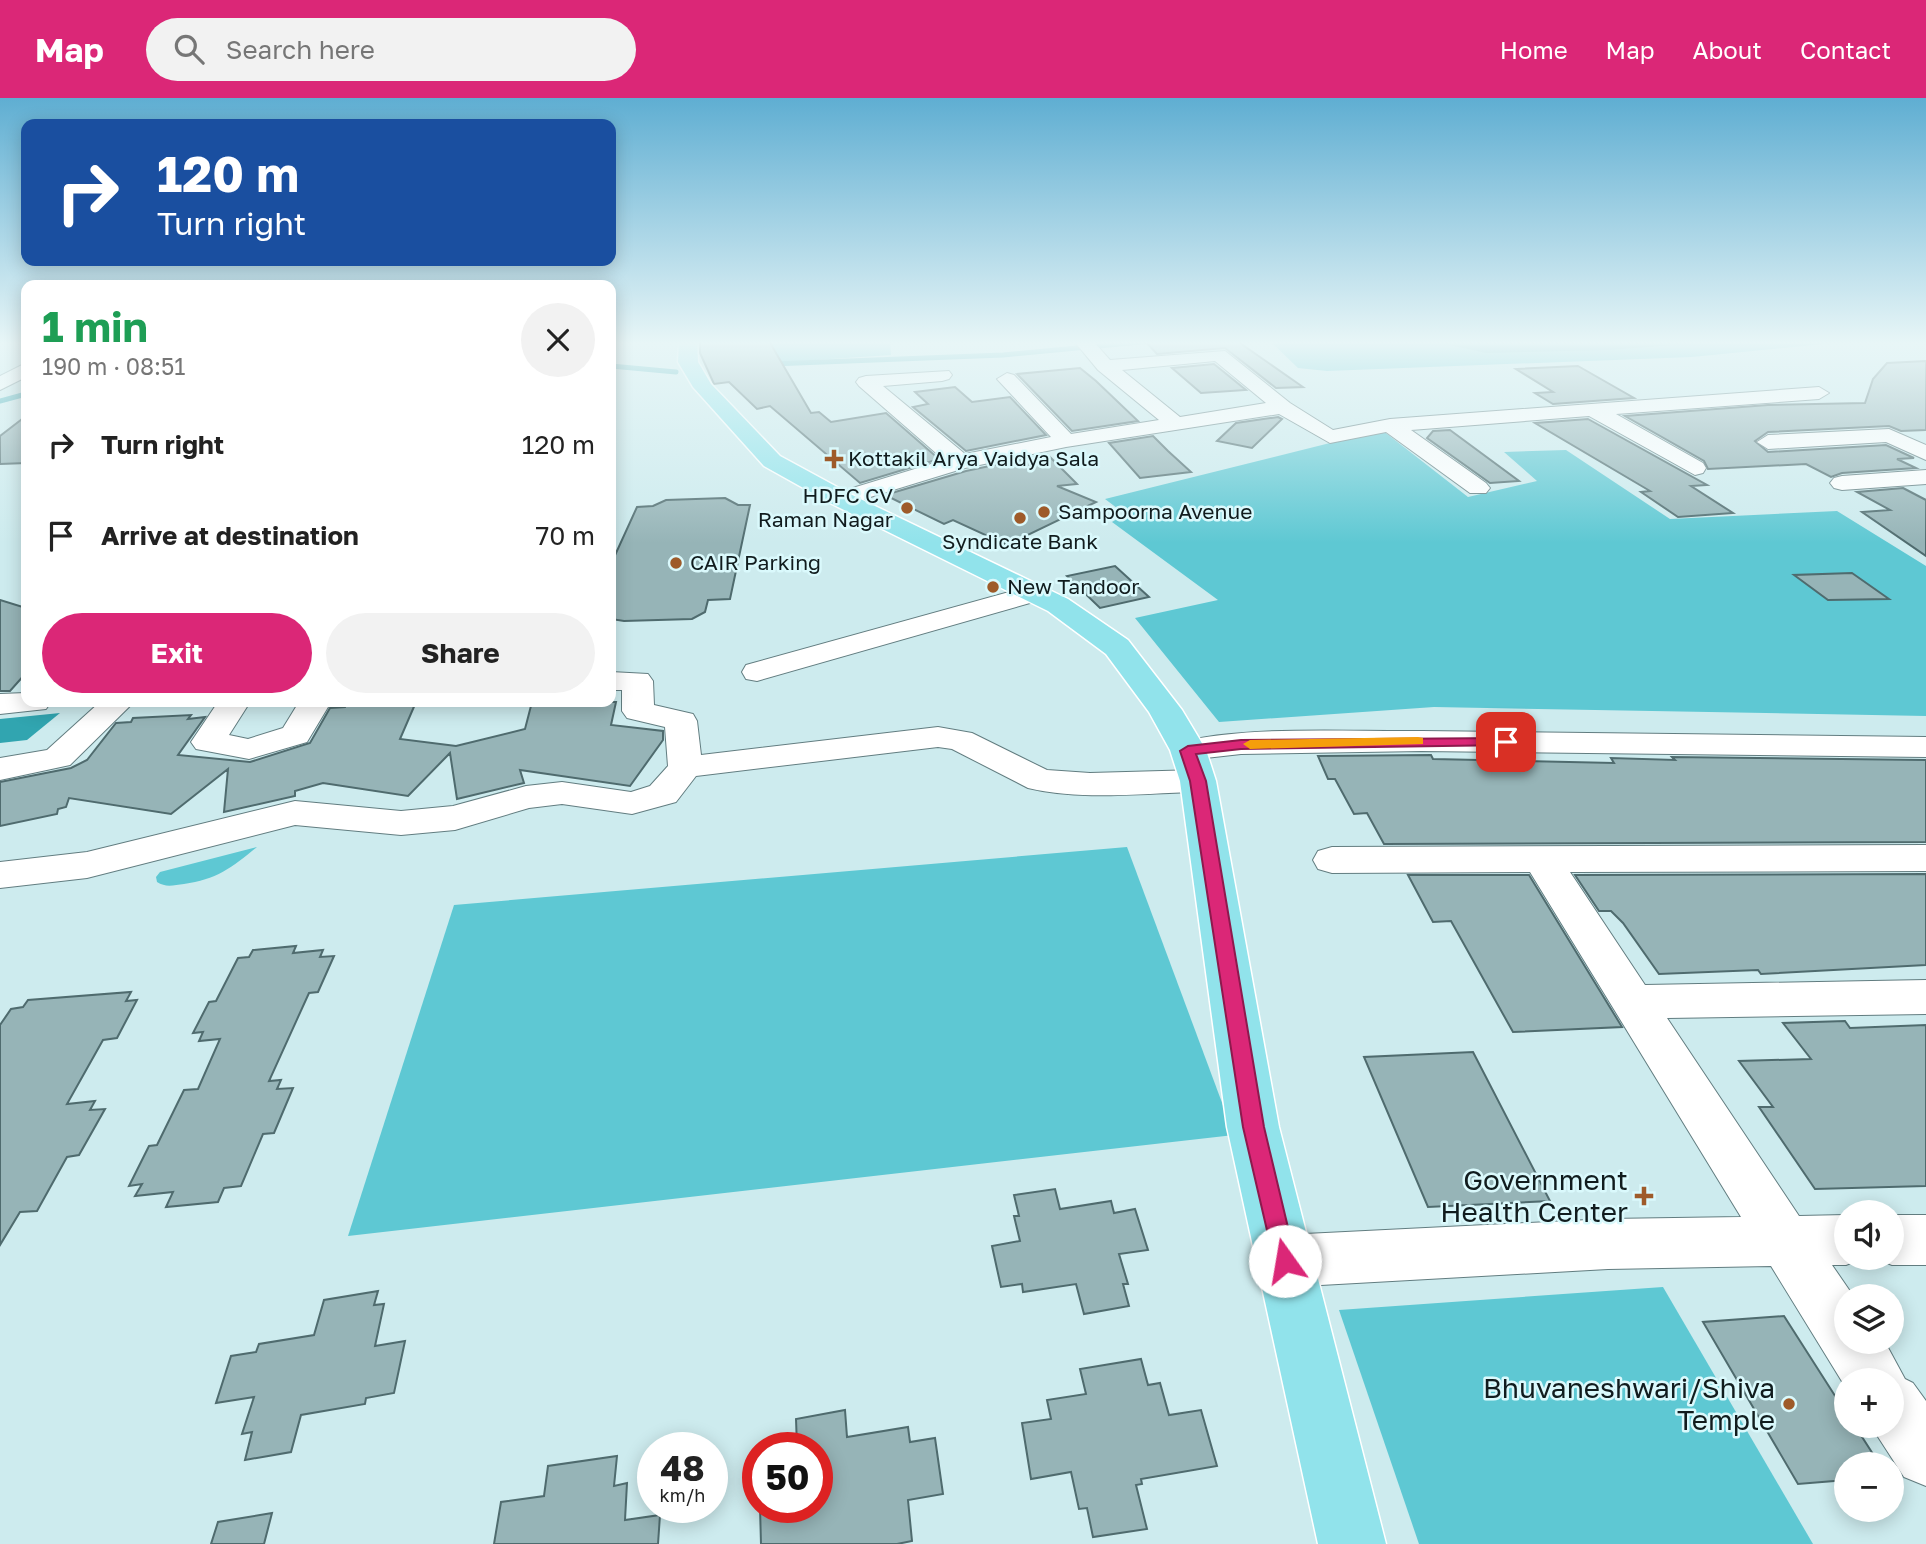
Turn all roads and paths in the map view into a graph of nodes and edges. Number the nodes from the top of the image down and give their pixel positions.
1 (720, 408) edge
2 (897, 408) edge
3 (1035, 408) edge
4 (1157, 408) edge
5 (1274, 408) edge
6 (1285, 408) edge
7 (1613, 408) edge
8 (1593, 410) junction
9 (1176, 424) junction
10 (1390, 425) junction
11 (1066, 442) junction
12 (1768, 442) dead end
13 (1926, 453) edge
14 (960, 462) junction
15 (1695, 468) dead end
16 (1926, 477) edge
17 (1842, 483) dead end
18 (1478, 488) dead end
19 (841, 499) junction
20 (1034, 593) junction
21 (757, 672) dead end
22 (616, 681) edge
23 (21, 703) edge
24 (0, 704) edge
25 (116, 707) edge
26 (231, 707) edge
27 (312, 707) edge
28 (1926, 747) edge
29 (685, 756) junction
30 (1193, 765) junction
31 (0, 769) edge
32 (1926, 858) edge
33 (1332, 860) dead end
34 (1542, 860) junction
35 (0, 875) edge
36 (1926, 997) edge
37 (1632, 1002) junction
38 (1782, 1240) junction
39 (1834, 1240) edge
40 (1904, 1240) edge
41 (1926, 1240) edge
42 (1285, 1261) junction
43 (1834, 1318) edge
44 (1904, 1422) edge
45 (1926, 1455) edge
46 (1352, 1544) edge

1 - 19 main road
2 - 14 street
3 - 11 street
4 - 9 street
5 - 9 street
6 - 10 street
7 - 8 street
8 - 10 street
8 - 15 street
9 - 11 street
10 - 18 street
11 - 14 street
12 - 13 street
14 - 19 street
16 - 17 street
19 - 20 main road
20 - 21 street
20 - 30 main road
22 - 29 street
23 - 24 street
25 - 31 street
26 - 27 street
28 - 30 street
29 - 30 street
29 - 35 street
30 - 42 main road
32 - 34 street
33 - 34 street
34 - 37 street
36 - 37 street
37 - 38 street
38 - 39 street
38 - 42 street
38 - 43 street
40 - 41 street
42 - 46 main road
44 - 45 street

